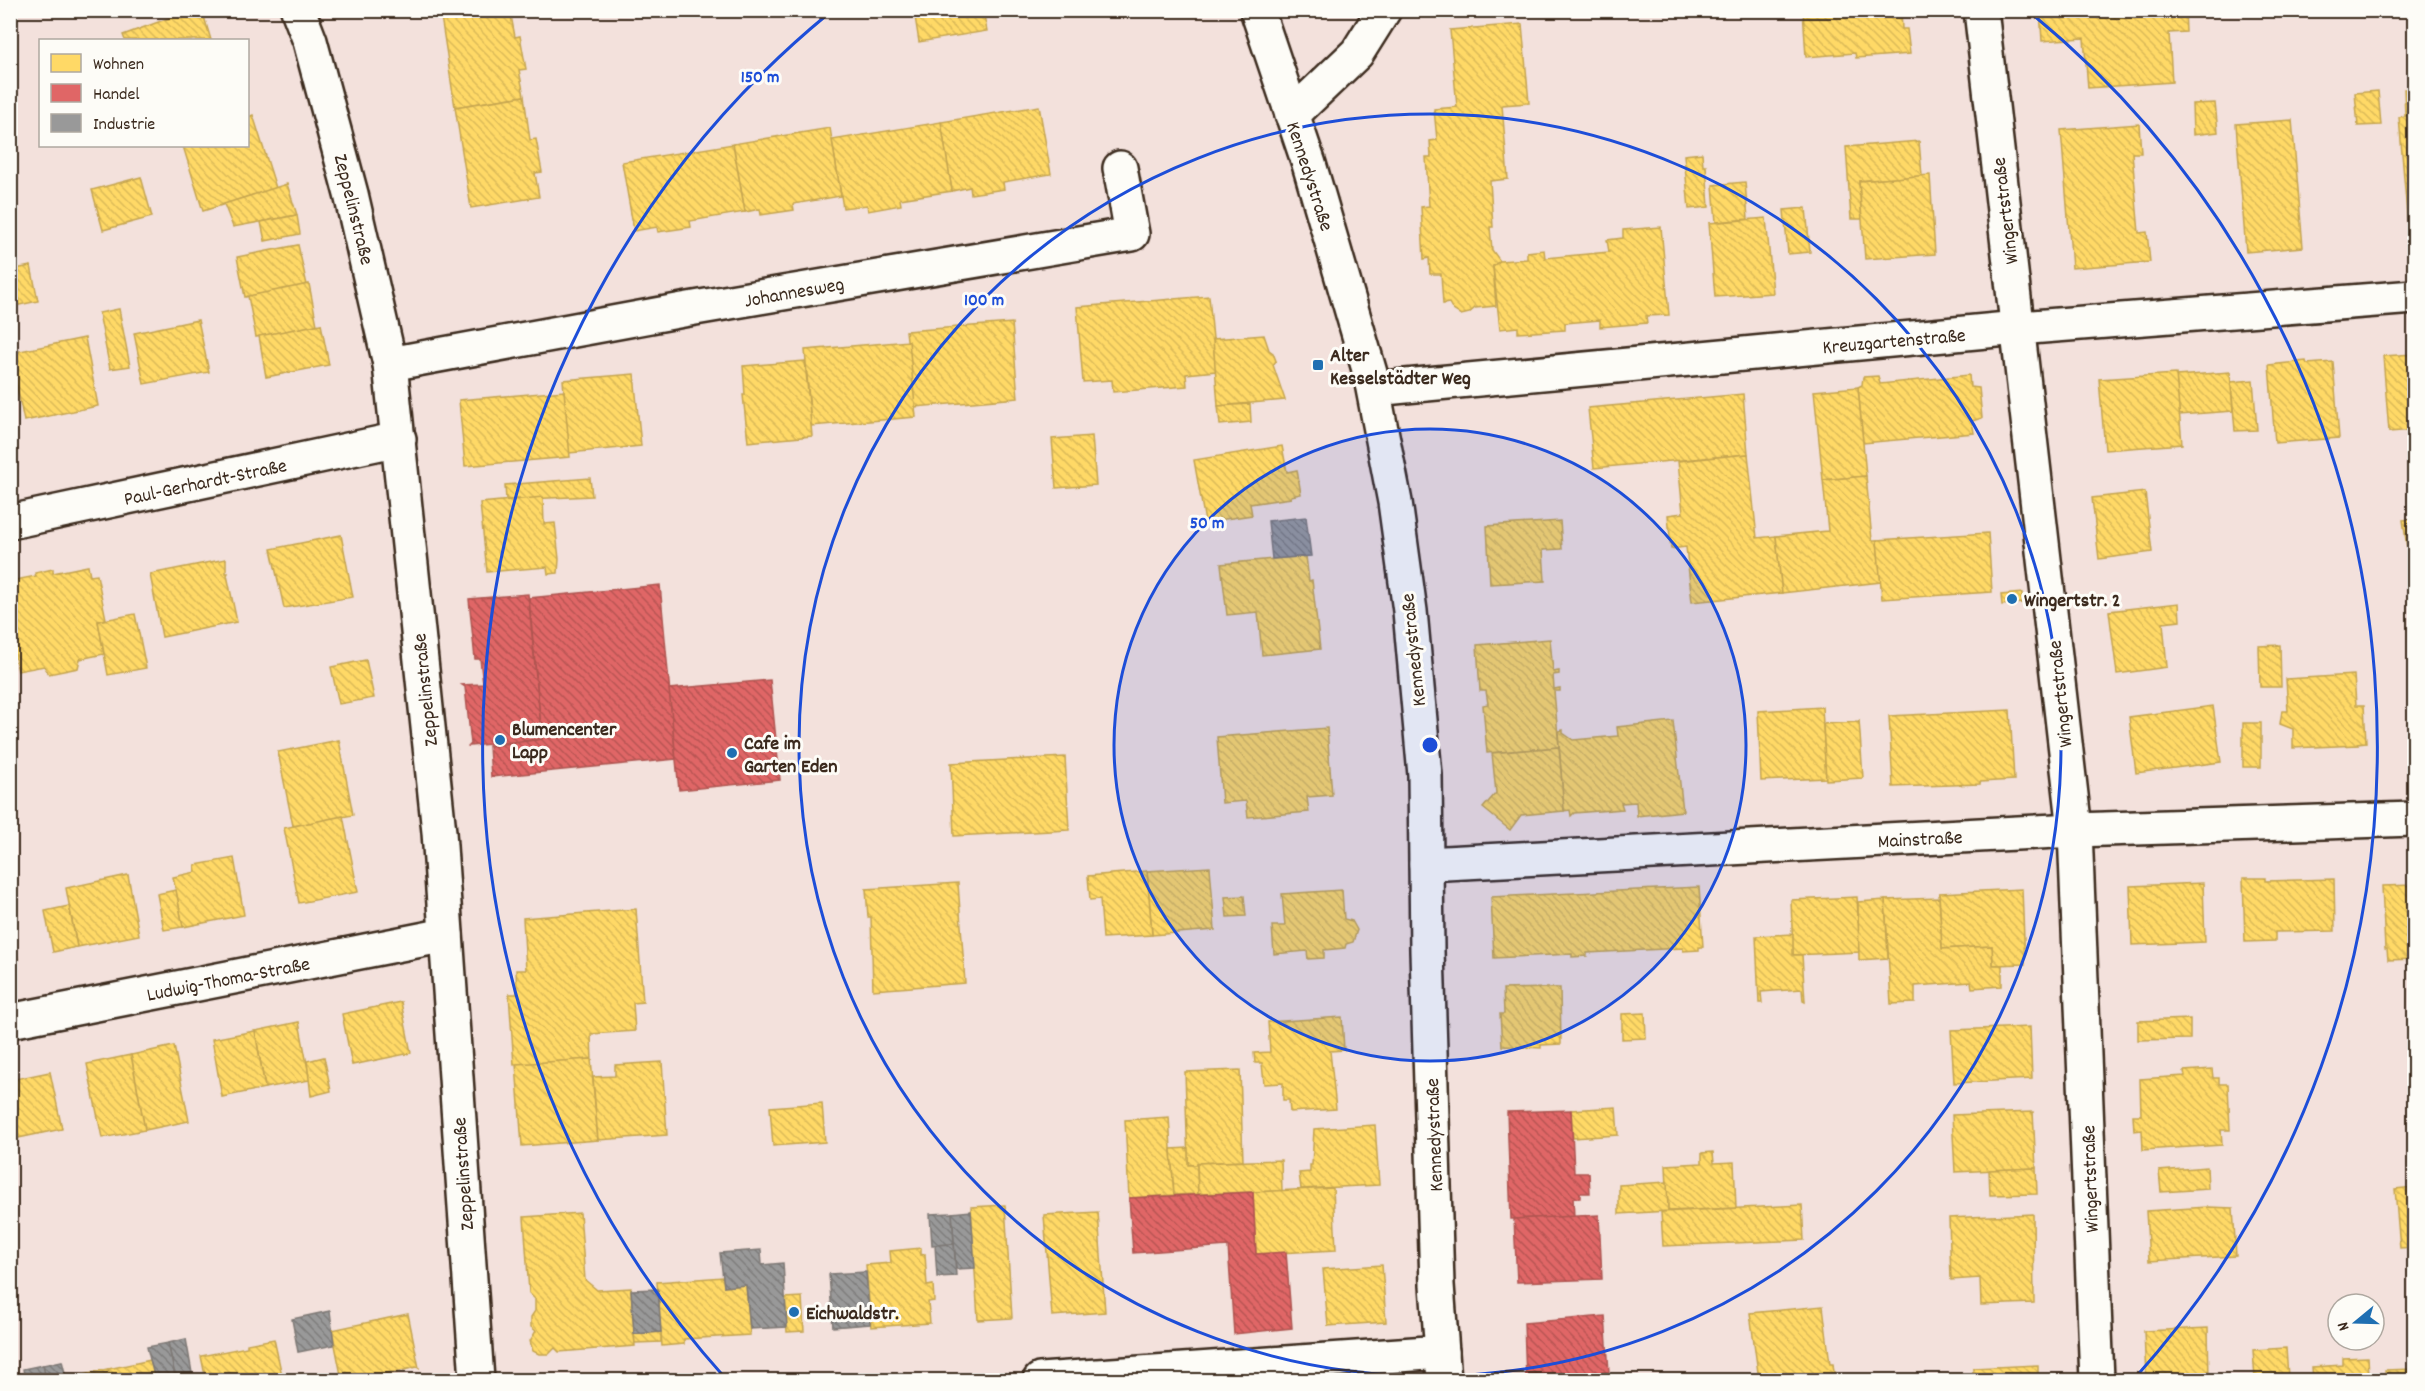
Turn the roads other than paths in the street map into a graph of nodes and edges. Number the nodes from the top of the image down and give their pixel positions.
1 (298, 10) edge
2 (1257, 10) edge
3 (1384, 10) edge
4 (1981, 10) edge
5 (1292, 115) junction
6 (1120, 168) dead end
7 (2415, 297) edge
8 (2018, 328) junction
9 (390, 364) junction
10 (1374, 389) junction
11 (399, 440) junction
12 (10, 522) edge
13 (2415, 819) edge
14 (2075, 830) junction
15 (1426, 864) junction
16 (446, 935) junction
17 (10, 1021) edge
18 (1443, 1366) edge
19 (477, 1380) edge
20 (1040, 1380) edge
21 (2097, 1380) edge

1 - 9 street, Zeppelinstraße
2 - 5 street, Kennedystraße
3 - 5 street
4 - 8 street, Wingertstraße
5 - 10 street, Kennedystraße
6 - 9 street, Johannesweg
7 - 8 street, Kreuzgartenstraße
8 - 10 street, Kreuzgartenstraße
8 - 14 street, Wingertstraße
9 - 11 street, Zeppelinstraße
10 - 15 street, Kennedystraße
11 - 12 street, Paul-Gerhardt-Straße
11 - 16 street, Zeppelinstraße
13 - 14 street, Mainstraße
14 - 15 street, Mainstraße
14 - 21 street, Wingertstraße
15 - 18 street, Kennedystraße
16 - 17 street, Ludwig-Thoma-Straße
16 - 19 street, Zeppelinstraße
18 - 20 street

